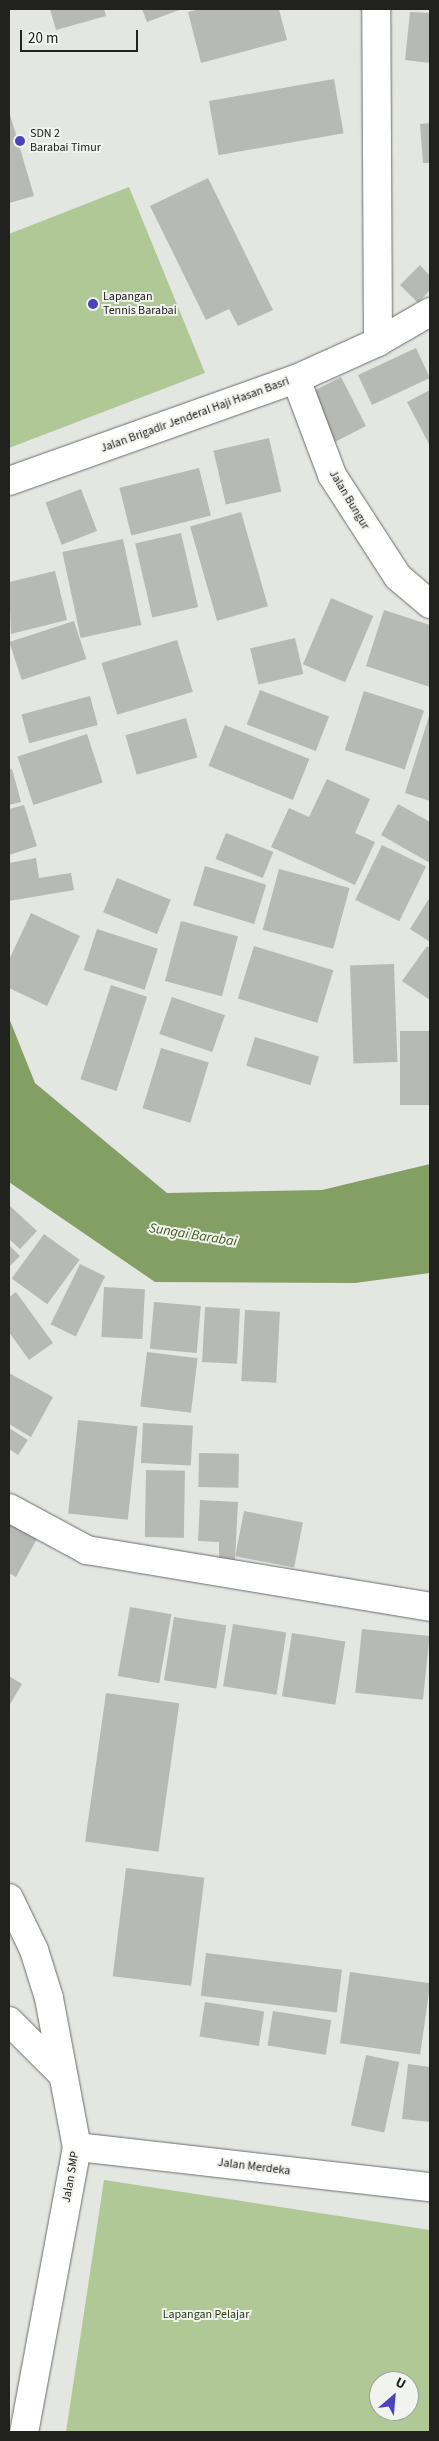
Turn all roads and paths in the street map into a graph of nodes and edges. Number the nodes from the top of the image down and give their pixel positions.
1 (376, 9) edge
2 (430, 312) edge
3 (378, 342) junction
4 (296, 379) junction
5 (9, 481) edge
6 (430, 604) edge
7 (9, 1508) edge
8 (430, 1607) edge
9 (10, 1904) edge
10 (9, 2021) edge
11 (61, 2073) junction
12 (77, 2147) junction
13 (430, 2187) edge
14 (24, 2432) edge

1 - 3 street
2 - 3 street, Jalan Brigadir Jenderal Haji Hasan Basri
3 - 4 street, Jalan Brigadir Jenderal Haji Hasan Basri
4 - 5 street, Jalan Brigadir Jenderal Haji Hasan Basri
4 - 6 street, Jalan Bungur
7 - 8 street
9 - 11 street, Jalan SMP
10 - 11 street
11 - 12 street, Jalan SMP
12 - 13 street, Jalan Merdeka
12 - 14 street, Jalan SMP

